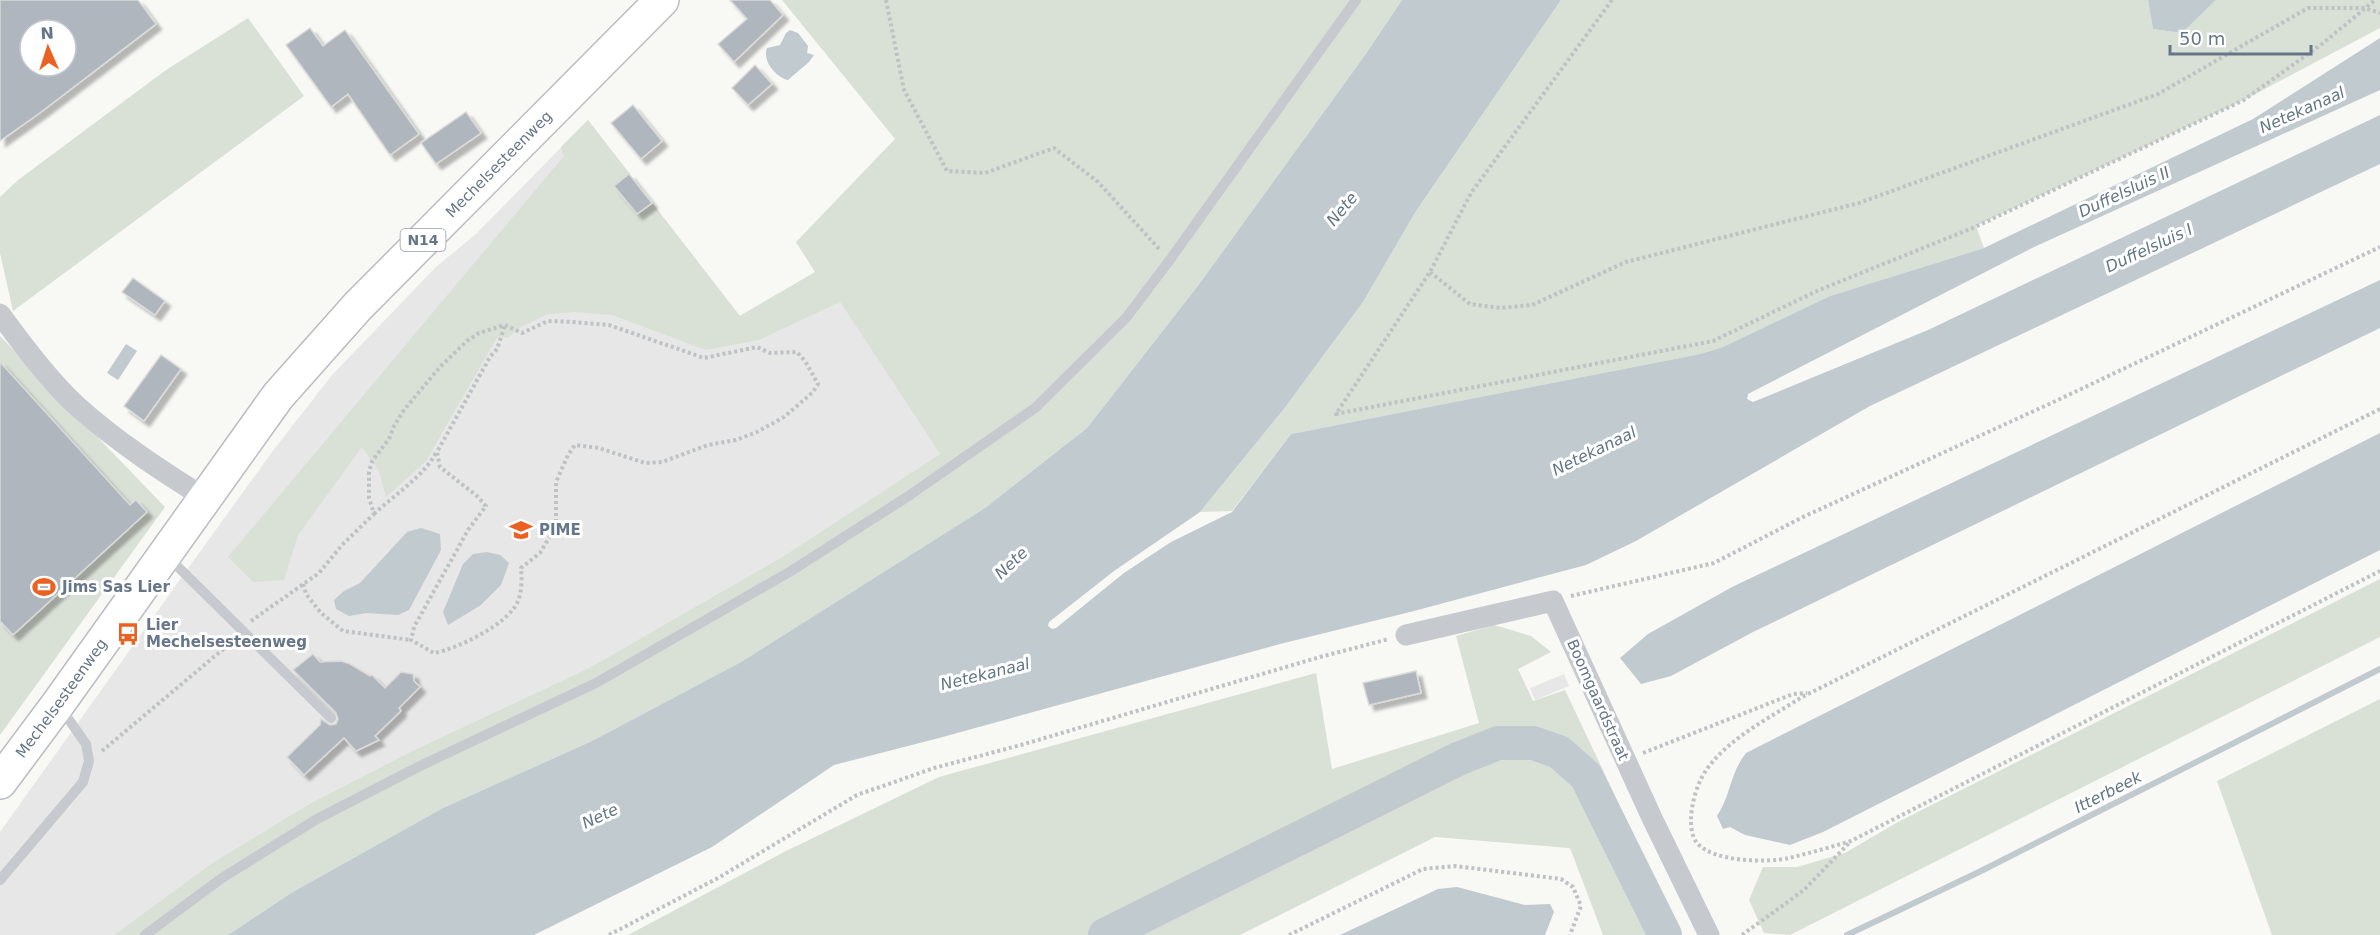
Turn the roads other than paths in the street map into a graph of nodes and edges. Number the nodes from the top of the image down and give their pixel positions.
1 (662, 0) edge
2 (1356, 0) edge
3 (0, 314) edge
4 (205, 498) junction
5 (164, 554) junction
6 (1406, 635) road end
7 (58, 704) junction
8 (331, 718) dead end
9 (0, 782) edge
10 (0, 880) edge
11 (145, 935) edge
12 (1709, 935) edge

1 - 4 main road, Mechelsesteenweg / N14
2 - 11 lane
3 - 4 street
4 - 5 main road, Mechelsesteenweg / N14
5 - 7 main road, Mechelsesteenweg / N14
5 - 8 lane
6 - 12 street, Boomgaardstraat
7 - 9 main road, Mechelsesteenweg / N14
7 - 10 lane

